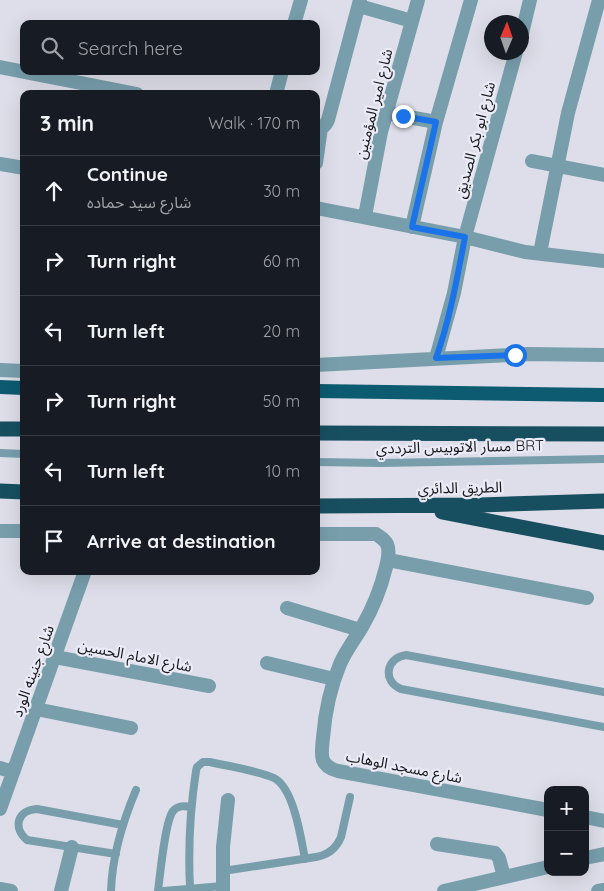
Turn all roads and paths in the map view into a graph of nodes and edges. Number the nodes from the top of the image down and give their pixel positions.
1 (301, 0) edge
2 (418, 0) edge
3 (471, 0) edge
4 (530, 0) edge
5 (599, 0) edge
6 (359, 3) edge
7 (526, 15) edge
8 (295, 20) edge
9 (412, 21) junction
10 (514, 60) edge
11 (0, 67) edge
12 (20, 71) edge
13 (41, 75) edge
14 (281, 75) edge
15 (117, 90) edge
16 (277, 90) edge
17 (387, 113) junction
18 (436, 122) junction
19 (320, 128) edge
20 (532, 161) dead end
21 (0, 164) edge
22 (556, 166) junction
23 (20, 167) edge
24 (604, 175) edge
25 (320, 209) edge
26 (364, 216) junction
27 (412, 227) junction
28 (465, 237) junction
29 (540, 253) junction
30 (604, 259) edge
31 (604, 355) edge
32 (436, 358) junction
33 (320, 365) edge
34 (0, 370) edge
35 (20, 371) edge
36 (0, 387) edge
37 (20, 388) edge
38 (320, 391) edge
39 (604, 395) edge
40 (0, 429) edge
41 (20, 429) edge
42 (320, 433) edge
43 (604, 434) edge
44 (0, 454) edge
45 (20, 454) edge
46 (604, 458) edge
47 (320, 462) edge
48 (0, 491) edge
49 (20, 492) edge
50 (604, 501) edge
51 (320, 506) edge
52 (411, 506) junction
53 (0, 531) edge
54 (20, 531) edge
55 (320, 534) edge
56 (604, 543) edge
57 (388, 560) junction
58 (84, 575) edge
59 (587, 598) dead end
60 (287, 608) dead end
61 (360, 630) junction
62 (55, 657) junction
63 (267, 663) dead end
64 (334, 679) junction
65 (209, 686) dead end
66 (604, 692) edge
67 (36, 709) junction
68 (604, 727) edge
69 (131, 728) dead end
70 (6, 770) edge
71 (136, 790) dead end
72 (350, 797) dead end
73 (228, 800) dead end
74 (191, 807) junction
75 (0, 809) edge
76 (544, 809) edge
77 (589, 818) edge
78 (604, 821) edge
79 (123, 825) junction
80 (437, 844) dead end
81 (72, 847) junction
82 (116, 854) junction
83 (604, 854) edge
84 (589, 857) edge
85 (305, 859) junction
86 (544, 868) edge
87 (223, 871) junction
88 (504, 877) junction
89 (190, 887) junction
90 (223, 888) edge
91 (0, 889) edge
92 (604, 890) edge
93 (10, 891) edge
94 (61, 891) edge
95 (111, 891) edge
96 (158, 891) edge
97 (164, 891) edge
98 (444, 891) edge
99 (598, 891) edge

1 - 8 street
2 - 9 street, شارع امير المؤمنين
3 - 18 street
4 - 7 street
5 - 22 street
6 - 9 street
6 - 19 street
9 - 17 street, شارع امير المؤمنين
10 - 28 street, شارع ابو بكر الصديق
11 - 12 street
13 - 15 street
14 - 16 street
17 - 18 street
17 - 26 street, شارع امير المؤمنين
18 - 27 street
20 - 22 street
21 - 23 street
22 - 24 street
22 - 29 street
25 - 26 street
26 - 27 street
27 - 28 street
28 - 29 street
28 - 32 street, شارع ابو بكر الصديق
29 - 30 street
31 - 32 street
32 - 33 street
34 - 35 street
36 - 37 highway
38 - 39 highway
40 - 41 highway
42 - 43 highway
44 - 45 lane
46 - 47 lane, مسار الاتوبيس الترددي BRT
48 - 49 highway
50 - 52 highway, الطريق الدائري
51 - 52 highway, الطريق الدائري
52 - 56 highway
53 - 54 street
55 - 57 street
57 - 59 street
57 - 61 street, شارع مسجد الوهاب
58 - 62 street, شارع جنينه الورد
60 - 61 street
61 - 64 street, شارع مسجد الوهاب
62 - 65 street, شارع الامام الحسين
62 - 67 street, شارع جنينه الورد
63 - 64 street
64 - 76 street, شارع مسجد الوهاب
66 - 68 lane
67 - 69 street
67 - 70 street, شارع جنينه الورد
70 - 75 street, شارع جنينه الورد
71 - 79 lane
72 - 85 lane
73 - 87 street
74 - 85 lane
74 - 89 lane
74 - 96 lane
77 - 78 street
79 - 81 lane
79 - 82 lane
80 - 88 street
81 - 82 lane
81 - 94 street
82 - 95 lane
83 - 84 street
85 - 87 lane
86 - 88 street
87 - 90 street
88 - 98 street
89 - 90 lane
89 - 97 lane
91 - 93 street
92 - 99 street

